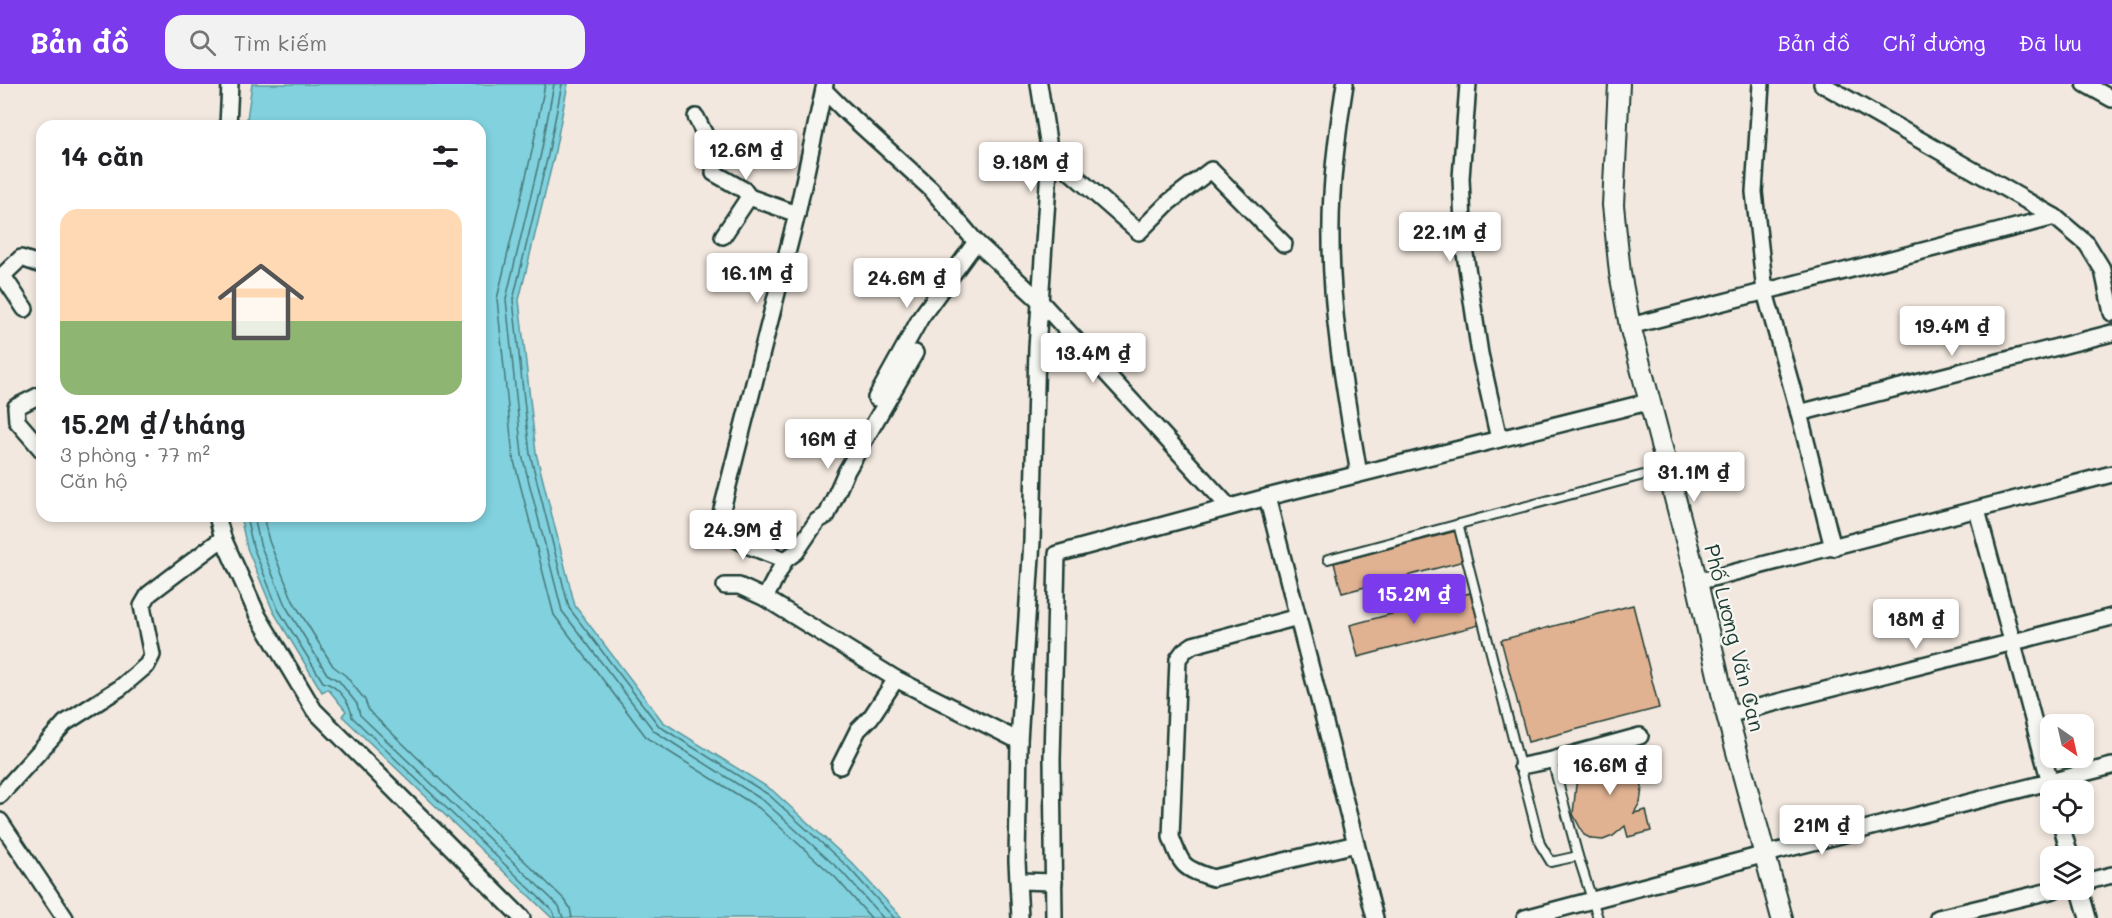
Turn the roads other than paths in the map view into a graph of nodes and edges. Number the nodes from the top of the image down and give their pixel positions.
1 (230, 84) edge
2 (1039, 84) edge
3 (1345, 84) edge
4 (1468, 84) edge
5 (1619, 84) edge
6 (1761, 84) edge
7 (1822, 84) edge
8 (2094, 86) edge
9 (824, 87) edge
10 (2112, 99) edge
11 (696, 117) dead end
12 (228, 120) edge
13 (1050, 154) junction
14 (749, 197) junction
15 (797, 214) junction
16 (2055, 217) junction
17 (723, 236) dead end
18 (976, 242) junction
19 (1284, 244) dead end
20 (36, 263) edge
21 (1, 277) edge
22 (1765, 292) junction
23 (1040, 301) junction
24 (25, 309) dead end
25 (2112, 313) edge
26 (1630, 326) junction
27 (2112, 333) edge
28 (915, 353) dead end
29 (36, 397) edge
30 (875, 400) dead end
31 (1648, 402) junction
32 (1799, 413) junction
33 (1499, 439) junction
34 (36, 443) edge
35 (1666, 469) junction
36 (1359, 474) junction
37 (2112, 474) edge
38 (1267, 497) junction
39 (1229, 507) junction
40 (1977, 510) junction
41 (219, 522) edge
42 (1458, 524) junction
43 (223, 538) junction
44 (1032, 542) junction
45 (1833, 548) junction
46 (1057, 554) junction
47 (1328, 559) dead end
48 (785, 560) junction
49 (1697, 582) junction
50 (725, 586) dead end
51 (765, 598) junction
52 (1298, 617) junction
53 (2112, 617) edge
54 (2012, 643) junction
55 (896, 679) junction
56 (1727, 715) junction
57 (1640, 736) dead end
58 (1019, 741) junction
59 (1552, 760) junction
60 (840, 766) dead end
61 (1522, 766) junction
62 (2112, 766) edge
63 (2048, 780) edge
64 (2069, 780) edge
65 (2040, 788) edge
66 (0, 795) edge
67 (0, 821) edge
68 (1356, 844) junction
69 (1766, 854) junction
70 (1578, 856) junction
71 (2112, 875) edge
72 (2094, 880) edge
73 (1019, 881) junction
74 (1054, 882) junction
75 (2040, 895) edge
76 (2083, 900) edge
77 (1593, 901) junction
78 (1988, 912) edge
79 (65, 918) edge
80 (522, 918) edge
81 (1020, 918) edge
82 (1054, 918) edge
83 (1375, 918) edge
84 (1525, 918) edge
85 (1598, 918) edge
86 (1782, 918) edge
87 (1938, 918) edge
88 (2088, 918) edge

1 - 12 street
2 - 13 street
3 - 36 street
4 - 33 street
5 - 26 street, Phố Lương Văn Can
6 - 22 street
7 - 16 street
8 - 10 street
9 - 15 street
9 - 18 street
11 - 14 street
13 - 19 street
13 - 23 street
14 - 15 street
14 - 17 street
15 - 48 street
16 - 22 street
16 - 25 street
18 - 23 street
18 - 30 street
20 - 21 street
21 - 24 street
22 - 26 street
22 - 32 street
23 - 39 street
23 - 44 street
26 - 31 street, Phố Lương Văn Can
27 - 32 street
28 - 48 street
29 - 34 street
31 - 33 street
31 - 35 street, Phố Lương Văn Can
32 - 45 street
33 - 36 street
35 - 42 lane
35 - 49 street, Phố Lương Văn Can
36 - 38 street
37 - 40 street
38 - 39 street
38 - 52 street
39 - 46 street
40 - 45 street
40 - 54 street
41 - 43 street
42 - 47 lane
42 - 61 lane
43 - 66 street
43 - 80 street
44 - 46 street
44 - 58 street
45 - 49 street
46 - 74 street
48 - 51 street
49 - 56 street, Phố Lương Văn Can
50 - 51 street
51 - 55 street
52 - 68 street
52 - 68 street
53 - 54 street
54 - 56 street
54 - 63 street
55 - 58 street
55 - 60 street
56 - 69 street, Phố Lương Văn Can
57 - 59 street
58 - 73 street
59 - 61 street
59 - 70 lane
61 - 70 lane
62 - 64 street
65 - 69 street
67 - 79 street
68 - 83 street
69 - 77 street
69 - 86 street, Phố Lương Văn Can
70 - 77 lane
71 - 72 street
73 - 74 street
73 - 81 street
74 - 82 street
75 - 78 street
76 - 88 street
77 - 84 street
77 - 85 lane
78 - 87 street

